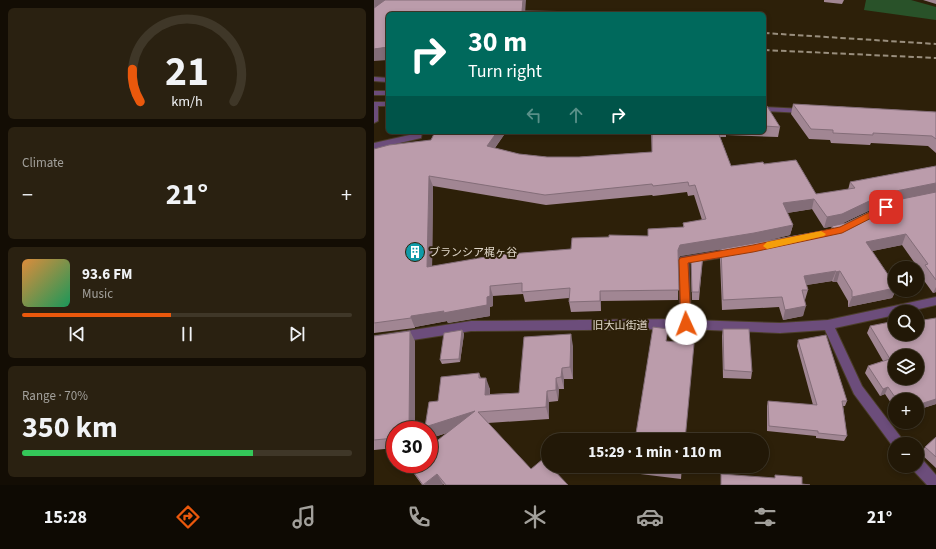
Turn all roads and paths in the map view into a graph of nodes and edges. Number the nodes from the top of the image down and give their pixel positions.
1 (374, 74) edge
2 (386, 74) edge
3 (374, 79) edge
4 (386, 80) edge
5 (374, 93) edge
6 (386, 93) edge
7 (374, 104) edge
8 (386, 104) edge
9 (766, 109) edge
10 (811, 111) edge
11 (374, 121) edge
12 (418, 134) edge
13 (374, 146) edge
14 (745, 250) edge
15 (936, 302) edge
16 (686, 324) junction
17 (828, 326) junction
18 (374, 341) edge
19 (894, 437) edge
20 (924, 472) edge
21 (936, 485) edge

1 - 2 street
3 - 4 street
5 - 6 street
7 - 8 street
7 - 11 street
9 - 10 street
12 - 13 street
14 - 16 street
15 - 17 street, 旧大山街道
16 - 17 street, 旧大山街道
16 - 18 street, 旧大山街道
17 - 19 street
20 - 21 street

